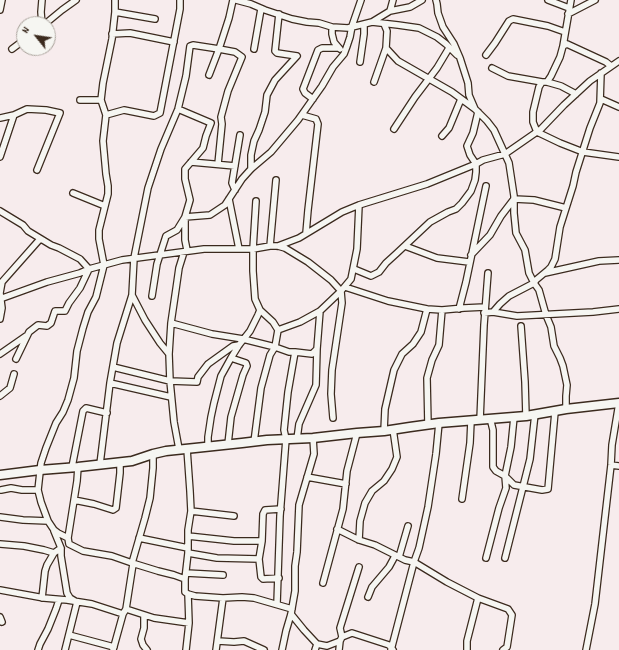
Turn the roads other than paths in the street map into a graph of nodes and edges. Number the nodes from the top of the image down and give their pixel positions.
1 (2, 0) edge
2 (42, 0) edge
3 (76, 0) edge
4 (115, 0) edge
5 (180, 0) edge
6 (234, 0) edge
7 (361, 0) edge
8 (393, 0) edge
9 (422, 0) edge
10 (436, 0) edge
11 (548, 0) edge
12 (571, 0) edge
13 (595, 0) edge
14 (569, 8) junction
15 (262, 9) junction
16 (0, 10) edge
17 (390, 11) junction
18 (115, 12) junction
19 (279, 14) junction
20 (568, 14) junction
21 (42, 16) edge
22 (54, 16) edge
23 (155, 19) dead end
24 (372, 22) junction
25 (364, 24) junction
26 (384, 24) junction
27 (352, 26) junction
28 (332, 27) junction
29 (565, 32) junction
30 (112, 34) junction
31 (174, 42) junction
32 (16, 46) edge
33 (563, 46) junction
34 (339, 48) junction
35 (386, 48) junction
36 (449, 48) junction
37 (12, 49) dead end
38 (219, 49) junction
39 (254, 49) dead end
40 (344, 54) junction
41 (486, 55) dead end
42 (460, 58) junction
43 (619, 61) edge
44 (360, 62) dead end
45 (611, 66) junction
46 (492, 68) dead end
47 (601, 73) junction
48 (209, 75) dead end
49 (429, 79) junction
50 (374, 82) dead end
51 (544, 82) junction
52 (576, 94) junction
53 (313, 99) junction
54 (461, 99) junction
55 (601, 99) junction
56 (80, 100) dead end
57 (101, 100) junction
58 (619, 107) edge
59 (178, 109) junction
60 (476, 111) junction
61 (14, 115) junction
62 (106, 115) junction
63 (302, 115) junction
64 (0, 118) edge
65 (394, 129) dead end
66 (537, 132) junction
67 (240, 135) dead end
68 (442, 136) dead end
69 (583, 152) junction
70 (505, 154) junction
71 (0, 157) edge
72 (619, 157) edge
73 (191, 162) junction
74 (218, 164) junction
75 (476, 164) junction
76 (235, 166) junction
77 (251, 169) junction
78 (37, 170) dead end
79 (276, 180) dead end
80 (486, 186) dead end
81 (235, 190) junction
82 (73, 193) dead end
83 (229, 199) junction
84 (514, 199) junction
85 (256, 201) dead end
86 (359, 205) junction
87 (105, 206) junction
88 (566, 208) junction
89 (0, 211) edge
90 (185, 217) junction
91 (306, 233) junction
92 (40, 239) junction
93 (270, 246) junction
94 (278, 246) junction
95 (405, 246) junction
96 (239, 249) junction
97 (253, 249) junction
98 (186, 251) junction
99 (160, 254) junction
100 (134, 258) junction
101 (470, 259) junction
102 (619, 260) edge
103 (104, 265) junction
104 (89, 269) junction
105 (354, 269) junction
106 (488, 273) dead end
107 (544, 273) junction
108 (534, 283) junction
109 (343, 289) junction
110 (132, 295) junction
111 (152, 296) dead end
112 (0, 299) edge
113 (427, 309) junction
114 (459, 309) junction
115 (260, 310) junction
116 (442, 310) junction
117 (485, 310) junction
118 (619, 310) edge
119 (320, 311) junction
120 (493, 312) junction
121 (546, 315) junction
122 (0, 319) edge
123 (171, 324) junction
124 (521, 326) dead end
125 (278, 330) junction
126 (27, 335) junction
127 (243, 339) junction
128 (239, 345) junction
129 (275, 347) junction
130 (317, 349) junction
131 (295, 352) junction
132 (0, 354) edge
133 (169, 354) junction
134 (231, 358) junction
135 (16, 359) dead end
136 (113, 367) junction
137 (14, 374) dead end
138 (170, 381) junction
139 (110, 383) junction
140 (0, 396) edge
141 (171, 397) junction
142 (619, 403) edge
143 (566, 409) junction
144 (107, 412) junction
145 (555, 412) junction
146 (530, 415) junction
147 (514, 417) junction
148 (333, 418) dead end
149 (490, 418) junction
150 (480, 420) junction
151 (471, 421) junction
152 (439, 423) junction
153 (428, 425) junction
154 (393, 429) junction
155 (384, 431) junction
156 (357, 433) junction
157 (297, 438) junction
158 (313, 438) junction
159 (286, 439) junction
160 (254, 442) junction
161 (228, 444) junction
162 (208, 446) junction
163 (183, 449) junction
164 (153, 454) junction
165 (120, 463) junction
166 (100, 464) junction
167 (611, 465) junction
168 (619, 466) edge
169 (75, 467) junction
170 (40, 470) junction
171 (0, 475) edge
172 (504, 476) junction
173 (307, 478) junction
174 (346, 484) junction
175 (522, 487) junction
176 (0, 489) edge
177 (38, 490) junction
178 (0, 494) edge
179 (462, 499) dead end
180 (74, 500) junction
181 (280, 509) junction
182 (190, 511) junction
183 (234, 516) dead end
184 (0, 517) edge
185 (48, 521) junction
186 (408, 526) dead end
187 (337, 529) junction
188 (54, 530) junction
189 (188, 536) junction
190 (68, 538) junction
191 (139, 538) junction
192 (359, 540) junction
193 (262, 541) junction
194 (0, 544) edge
195 (61, 548) junction
196 (188, 551) junction
197 (54, 553) junction
198 (397, 556) junction
199 (486, 558) dead end
200 (505, 558) dead end
201 (259, 559) junction
202 (414, 562) junction
203 (132, 563) junction
204 (359, 567) dead end
205 (223, 575) dead end
206 (186, 576) junction
207 (279, 578) junction
208 (323, 583) dead end
209 (0, 590) edge
210 (188, 594) junction
211 (368, 597) dead end
212 (42, 598) junction
213 (223, 598) junction
214 (478, 598) junction
215 (59, 600) junction
216 (77, 602) junction
217 (277, 604) junction
218 (292, 611) junction
219 (124, 612) junction
220 (144, 615) junction
221 (189, 623) junction
222 (69, 635) junction
223 (341, 639) junction
224 (218, 641) junction
225 (316, 647) edge
226 (114, 648) edge
227 (38, 650) edge
228 (65, 650) edge
229 (147, 650) edge
230 (186, 650) edge
231 (216, 650) edge
232 (264, 650) edge
233 (282, 650) edge
234 (339, 650) edge
235 (392, 650) edge
236 (467, 650) edge
237 (503, 650) edge
238 (586, 650) edge

1 - 16 street
2 - 21 street
3 - 22 street
4 - 18 street
5 - 31 street
6 - 15 street
6 - 38 street
7 - 27 street
8 - 17 street
9 - 17 street
10 - 42 street
11 - 14 street
12 - 14 street
13 - 20 street
14 - 20 street
15 - 19 street
15 - 39 street
17 - 24 street
18 - 23 street
18 - 30 street
19 - 28 street
19 - 77 street
20 - 29 street
24 - 25 street
24 - 26 street
25 - 27 street
25 - 44 street
26 - 35 street
26 - 36 street
27 - 28 street
27 - 40 street
28 - 34 street
29 - 33 street
29 - 41 street
30 - 31 street
30 - 57 street
31 - 62 street
32 - 37 street
33 - 45 street
33 - 51 street
34 - 40 street
34 - 53 street
35 - 49 street
35 - 50 street
36 - 42 street
36 - 49 street
38 - 48 street
38 - 59 street
38 - 74 street
40 - 53 street
42 - 60 street
43 - 45 street
45 - 47 street
46 - 51 street
47 - 52 street
47 - 55 street
49 - 54 street
49 - 65 street
51 - 52 street
51 - 66 street
52 - 66 street
53 - 63 street
54 - 60 street
54 - 68 street
55 - 58 street
55 - 69 street
56 - 57 street
57 - 62 street
59 - 73 street
59 - 100 street
60 - 70 street
60 - 75 street
61 - 64 street
61 - 71 street
61 - 78 street
62 - 87 street
63 - 77 street
63 - 91 street
66 - 69 street
66 - 70 street
67 - 76 street
69 - 72 street
69 - 88 street
70 - 75 street
70 - 84 street
73 - 74 street
73 - 90 street
74 - 76 street
75 - 86 street
75 - 95 street
76 - 81 street
77 - 81 street
79 - 93 street
80 - 101 street
81 - 83 street
82 - 87 street
83 - 90 street
83 - 96 street
84 - 88 street
84 - 101 street
84 - 108 street
85 - 97 street
86 - 91 street
86 - 105 street
87 - 103 street
88 - 107 street
89 - 92 street
90 - 98 street
90 - 99 street
91 - 94 street
92 - 104 street
92 - 112 street
93 - 94 street
93 - 97 street
94 - 109 street
95 - 101 street
95 - 105 street
96 - 97 street
96 - 98 street
97 - 115 street
98 - 99 street
98 - 123 street
99 - 100 street
99 - 111 street
100 - 103 street
100 - 110 street
101 - 114 street
102 - 107 street
103 - 104 street
103 - 170 street
104 - 112 street
104 - 126 street
105 - 109 street
106 - 117 street
107 - 108 street
108 - 120 street
108 - 121 street
109 - 113 street
109 - 119 street
109 - 148 street
110 - 133 street
110 - 136 street
112 - 122 street
113 - 116 street
113 - 155 street
114 - 116 street
114 - 117 street
115 - 125 street
115 - 127 street
116 - 153 street
117 - 120 street
117 - 150 street
118 - 121 street
119 - 125 street
119 - 130 street
120 - 121 street
121 - 143 street
123 - 127 street
123 - 133 street
124 - 146 street
125 - 129 street
126 - 132 street
126 - 135 street
127 - 128 street
127 - 129 street
128 - 134 street
128 - 138 street
129 - 131 street
129 - 160 street
130 - 131 street
130 - 157 street
131 - 159 street
133 - 138 street
134 - 161 street
134 - 162 street
136 - 138 street
136 - 139 street
137 - 140 street
138 - 141 street
139 - 141 street
139 - 144 street
141 - 163 street
142 - 143 street
142 - 167 street
143 - 145 street
144 - 166 street
144 - 169 street
145 - 146 street
145 - 175 street
146 - 147 street
146 - 175 street
147 - 149 street
147 - 172 street
149 - 150 street
149 - 172 street
150 - 151 street
151 - 152 street
151 - 179 street
152 - 153 street
152 - 202 street
153 - 154 street
154 - 155 street
154 - 192 street
155 - 156 street
156 - 158 street
156 - 174 street
157 - 158 street
157 - 159 street
158 - 173 street
159 - 160 street
159 - 181 street
160 - 161 street
161 - 162 street
162 - 163 street
163 - 164 street
163 - 182 street
164 - 165 street
164 - 191 street
165 - 166 street
165 - 180 street
166 - 169 street
167 - 168 street
167 - 238 street
169 - 170 street
169 - 180 street
170 - 171 street
170 - 177 street
172 - 175 street
172 - 199 street
173 - 174 street
173 - 218 street
174 - 187 street
175 - 200 street
176 - 177 street
176 - 178 street
177 - 185 street
180 - 190 street
181 - 193 street
181 - 207 street
182 - 183 street
182 - 189 street
184 - 185 street
185 - 188 street
186 - 198 street
187 - 192 street
187 - 208 street
188 - 190 street
188 - 195 street
189 - 193 street
189 - 196 street
190 - 203 street
191 - 196 street
191 - 203 street
192 - 198 street
193 - 201 street
194 - 197 street
195 - 197 street
195 - 216 street
196 - 201 street
196 - 206 street
197 - 212 street
198 - 202 street
198 - 211 street
201 - 207 street
202 - 214 street
202 - 235 street
203 - 206 street
203 - 219 street
204 - 223 street
205 - 206 street
206 - 210 street
207 - 217 street
209 - 212 street
210 - 213 street
210 - 221 street
212 - 215 street
213 - 217 street
213 - 224 street
214 - 236 street
214 - 237 street
215 - 216 street
215 - 227 street
216 - 219 street
216 - 222 street
217 - 218 street
218 - 225 street
218 - 233 street
219 - 220 street
219 - 226 street
220 - 221 street
220 - 229 street
221 - 230 street
222 - 226 street
222 - 228 street
223 - 225 street
223 - 234 street
223 - 235 street
224 - 231 street
224 - 232 street

